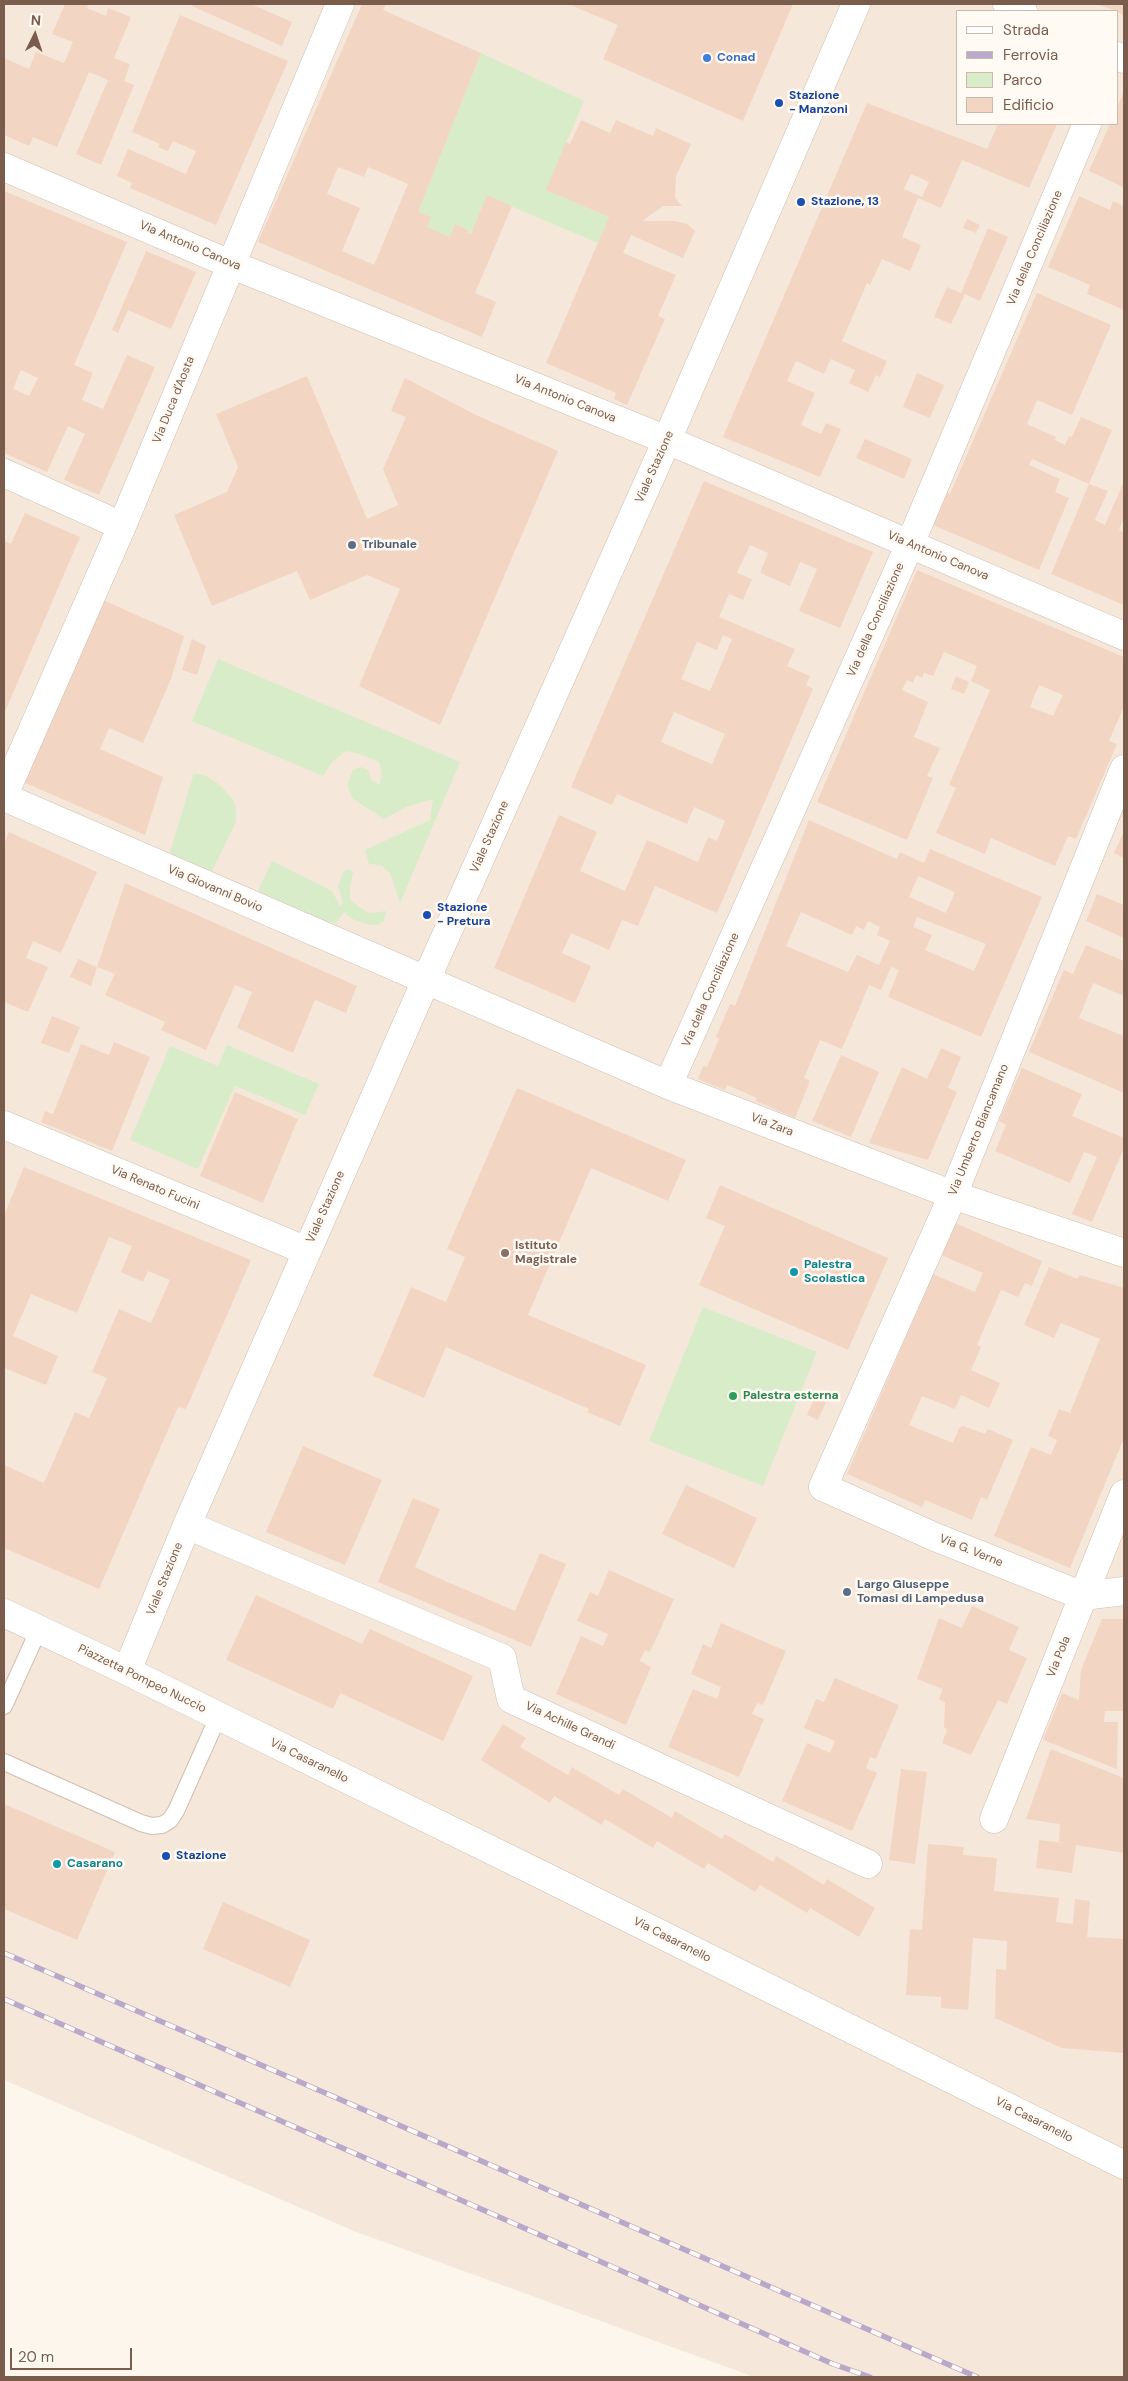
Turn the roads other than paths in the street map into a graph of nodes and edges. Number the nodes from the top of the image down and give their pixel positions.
1 (856, 4) edge
2 (1007, 4) edge
3 (331, 6) edge
4 (1021, 10) edge
5 (1087, 125) edge
6 (4, 166) edge
7 (230, 264) junction
8 (667, 440) junction
9 (4, 473) edge
10 (122, 526) junction
11 (910, 544) junction
12 (1124, 636) edge
13 (1124, 769) edge
14 (4, 796) edge
15 (426, 980) junction
16 (668, 1085) junction
17 (4, 1125) edge
18 (953, 1195) junction
19 (307, 1251) junction
20 (1124, 1253) edge
21 (823, 1487) joint
22 (1124, 1494) edge
23 (187, 1525) junction
24 (1124, 1592) edge
25 (1083, 1596) junction
26 (4, 1613) edge
27 (39, 1629) junction
28 (127, 1671) junction
29 (4, 1706) edge
30 (218, 1717) junction
31 (4, 1762) edge
32 (994, 1819) dead end
33 (868, 1864) dead end
34 (1124, 2165) edge

1 - 8 street, Viale Stazione
2 - 4 street
3 - 7 street, Via Duca d'Aosta
5 - 11 street, Via della Conciliazione
6 - 7 street, Via Antonio Canova
7 - 8 street, Via Antonio Canova
7 - 10 street, Via Duca d'Aosta
8 - 11 street, Via Antonio Canova
8 - 15 street, Viale Stazione
9 - 10 street
10 - 14 street, Via Duca d'Aosta
11 - 12 street, Via Antonio Canova
11 - 16 street, Via della Conciliazione
13 - 18 street, Via Umberto Biancamano
14 - 15 street, Via Giovanni Bovio
15 - 16 street, Via Zara
15 - 19 street, Viale Stazione
16 - 18 street, Via Zara
17 - 19 street, Via Renato Fucini
18 - 20 street, Via Zara
18 - 21 street, Via Umberto Biancamano
19 - 23 street, Viale Stazione
21 - 25 street, Via G. Verne
22 - 25 street, Via Pola
23 - 28 street, Viale Stazione
23 - 33 street, Via Achille Grandi
24 - 25 street, Via G. Verne
25 - 32 street, Via Pola
26 - 27 street, Piazzetta Pompeo Nuccio
27 - 28 street, Piazzetta Pompeo Nuccio
27 - 29 lane
28 - 30 street, Piazzetta Pompeo Nuccio
30 - 31 lane, Piazzetta Pompeo Nuccio
30 - 34 street, Via Casaranello

